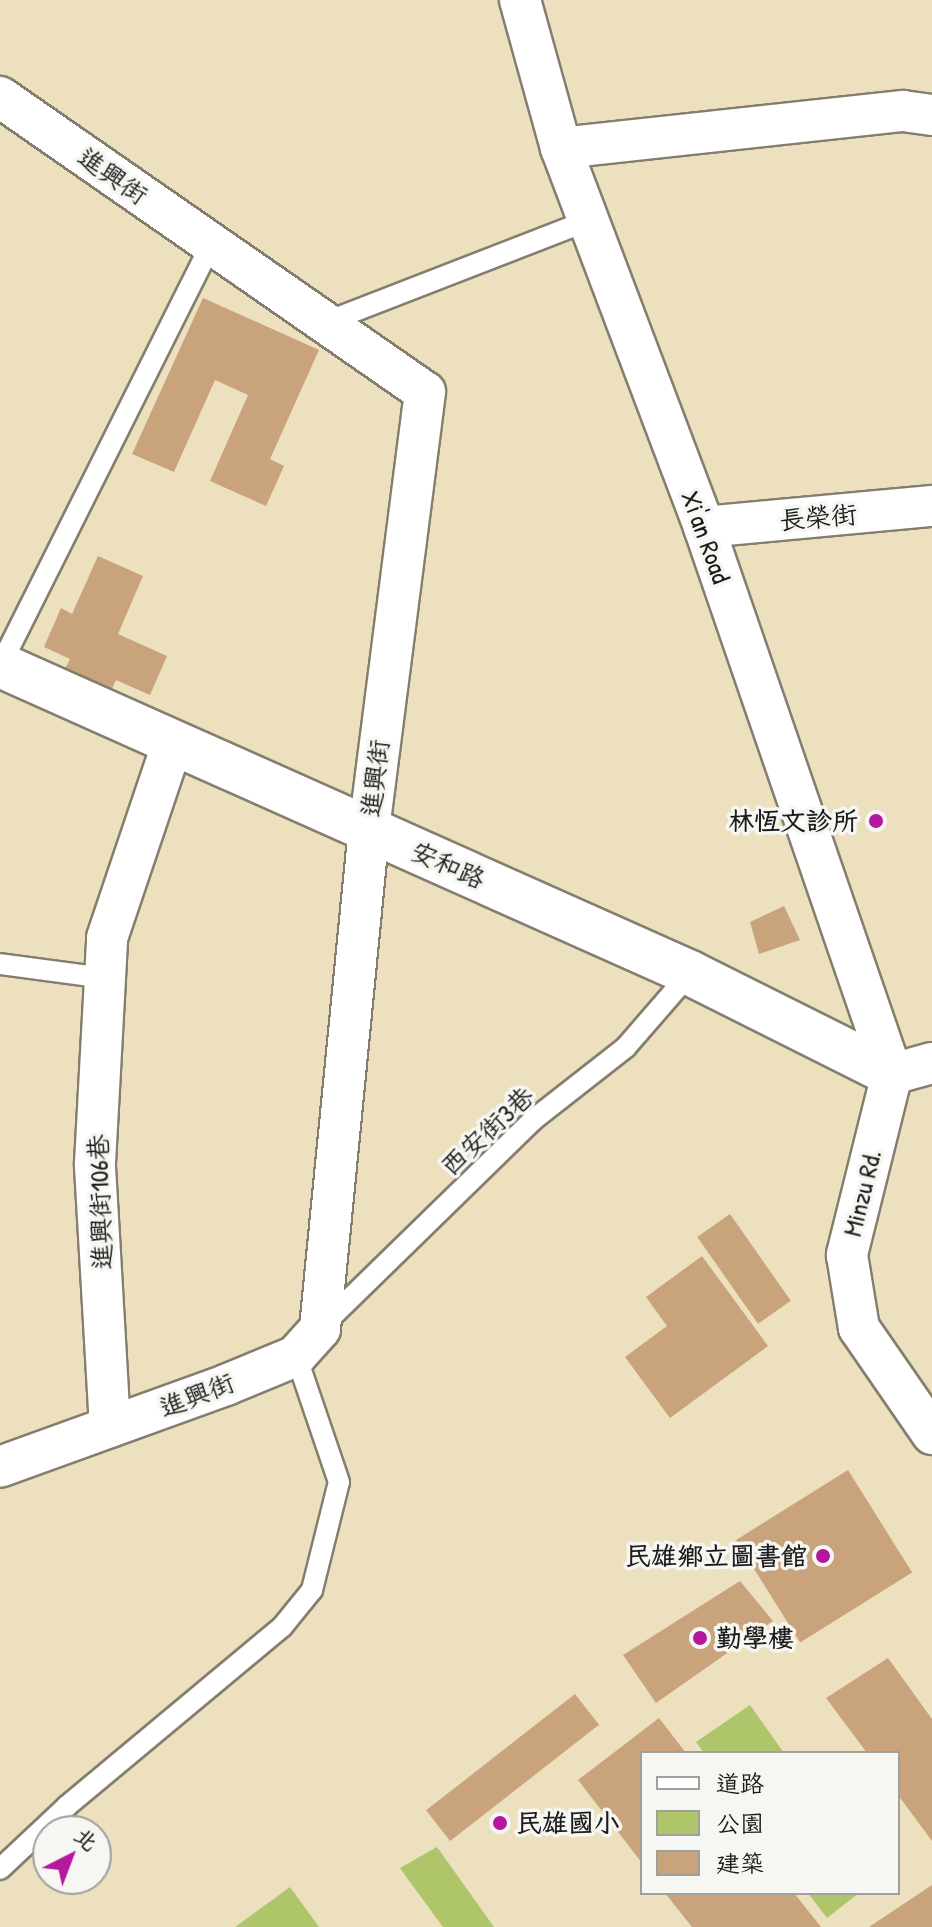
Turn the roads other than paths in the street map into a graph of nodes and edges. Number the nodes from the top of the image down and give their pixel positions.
1 (520, 0) edge
2 (0, 97) edge
3 (932, 115) edge
4 (561, 148) junction
5 (587, 221) junction
6 (211, 244) junction
7 (324, 323) junction
8 (932, 506) edge
9 (704, 527) junction
10 (0, 666) edge
11 (173, 742) junction
12 (369, 829) junction
13 (0, 964) edge
14 (690, 973) junction
15 (105, 978) junction
16 (912, 1069) edge
17 (308, 1342) junction
18 (110, 1427) junction
19 (932, 1434) edge
20 (0, 1467) edge
21 (0, 1869) edge

1 - 4 street, Xi'an Road
2 - 6 street, 進興街
3 - 4 street
4 - 5 street, Xi'an Road
5 - 7 lane
5 - 9 street, Xi'an Road
6 - 7 street, 進興街
6 - 10 lane
7 - 12 street, 進興街
8 - 9 street, 長榮街
9 - 16 street, Xi'an Road
10 - 11 street, 安和路
11 - 12 street, 安和路
11 - 15 street, 進興街106巷
12 - 14 street, 安和路
12 - 17 street, 進興街
13 - 15 lane
14 - 16 street, 安和路
14 - 17 lane, 西安街3巷
15 - 18 street, 進興街106巷
16 - 19 street, Minzu Rd.
17 - 18 street, 進興街
17 - 21 lane
18 - 20 street, 進興街

